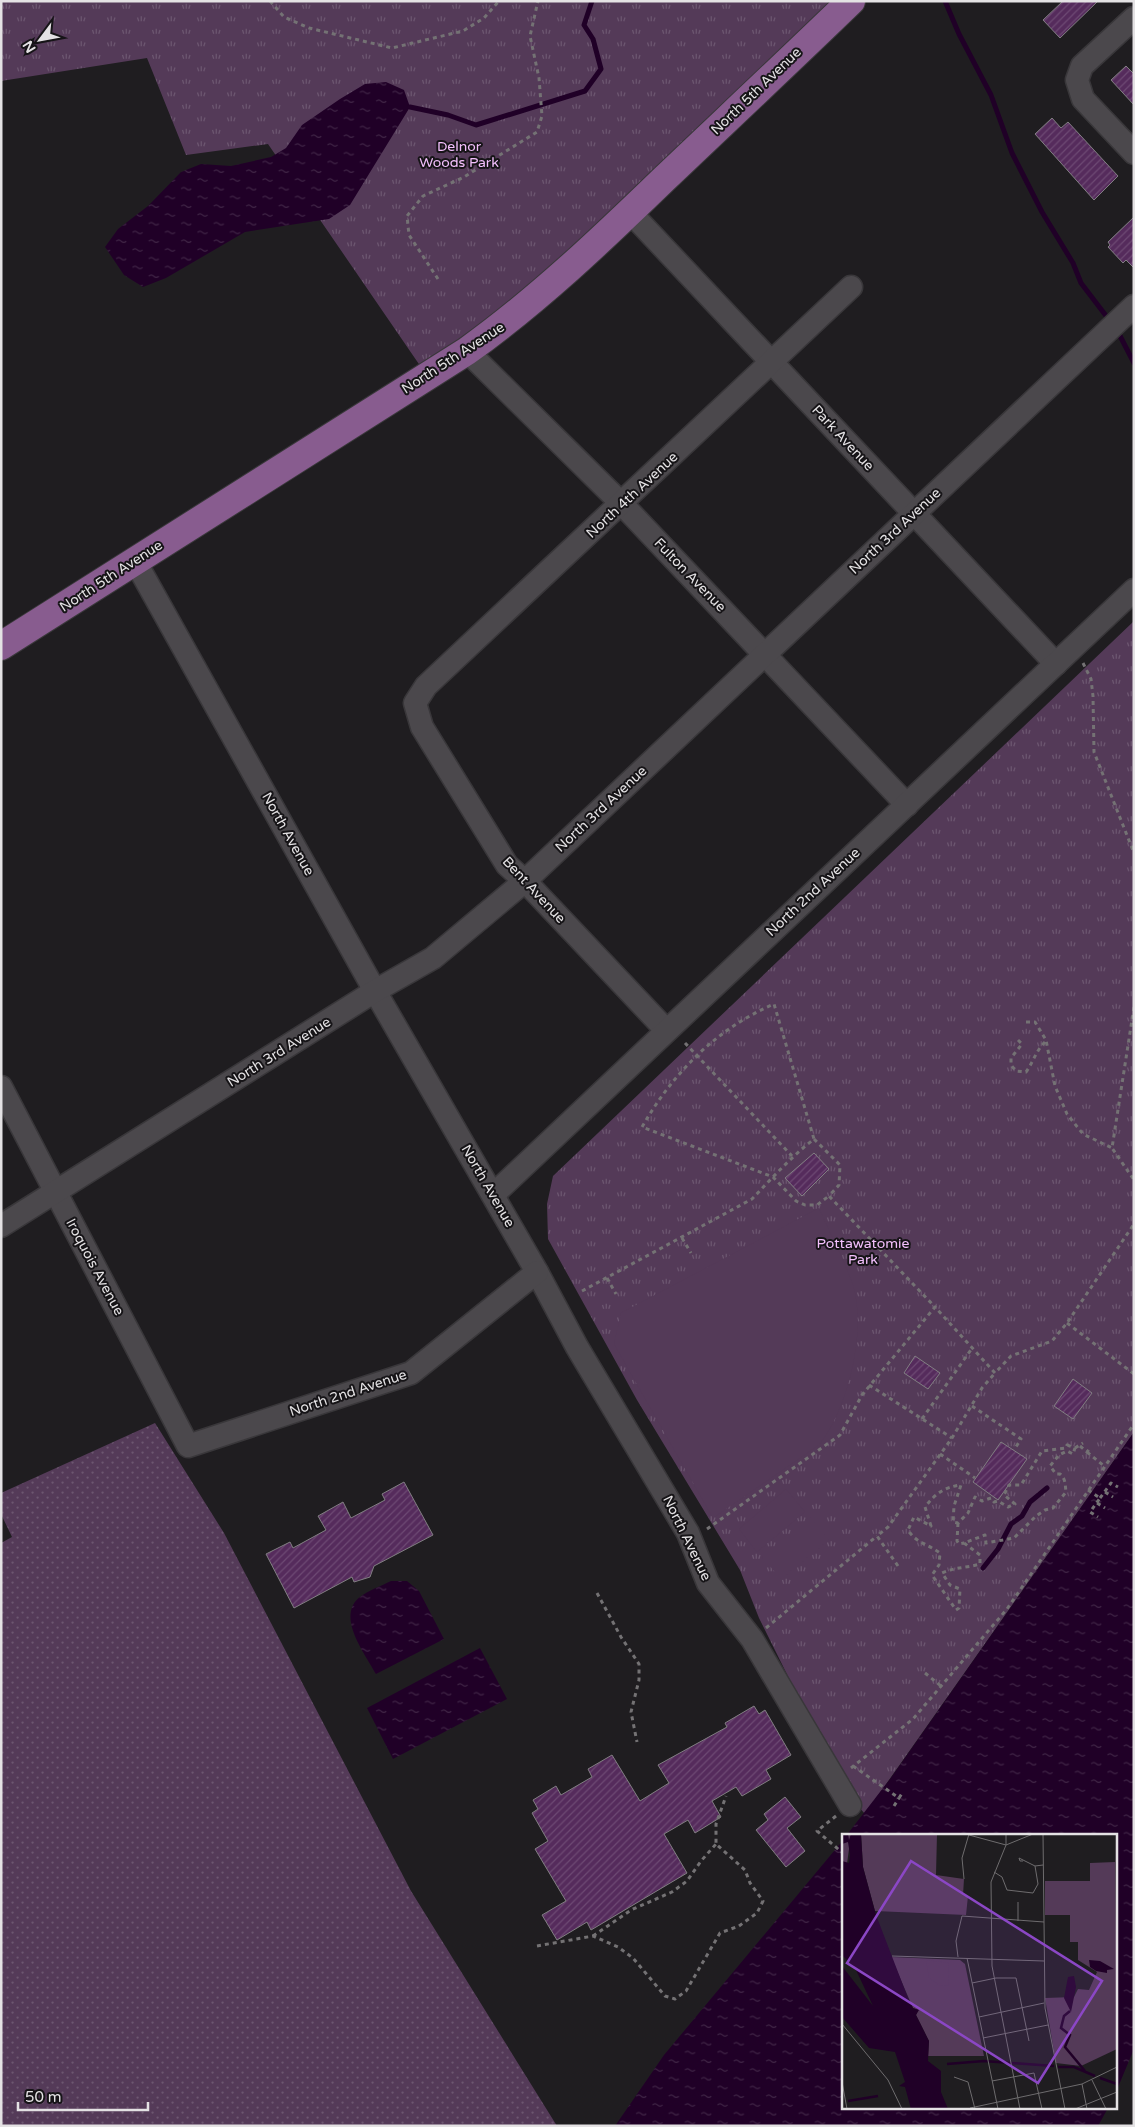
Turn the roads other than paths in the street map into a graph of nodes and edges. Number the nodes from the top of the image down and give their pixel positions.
1 (851, 1) edge
2 (1134, 18) edge
3 (1134, 153) edge
4 (630, 212) junction
5 (851, 287) dead end
6 (1134, 306) edge
7 (467, 351) junction
8 (773, 362) junction
9 (622, 504) junction
10 (914, 513) junction
11 (135, 560) junction
12 (1134, 590) edge
13 (1, 646) edge
14 (765, 654) junction
15 (1056, 664) junction
16 (415, 703) joint
17 (907, 805) junction
18 (525, 881) junction
19 (375, 991) junction
20 (666, 1030) junction
21 (1, 1087) edge
22 (56, 1191) junction
23 (493, 1195) junction
24 (1, 1226) edge
25 (537, 1272) junction
26 (188, 1446) joint
27 (850, 1805) road end

1 - 4 main road, North 5th Avenue
2 - 3 street
4 - 7 main road, North 5th Avenue
4 - 8 street, Park Avenue
5 - 8 street, North 4th Avenue
6 - 10 street, North 3rd Avenue
7 - 9 street, Fulton Avenue
7 - 11 main road, North 5th Avenue
8 - 9 street, North 4th Avenue
8 - 10 street, Park Avenue
9 - 14 street, Fulton Avenue
9 - 16 street, North 4th Avenue
10 - 14 street, North 3rd Avenue
10 - 15 street, Park Avenue
11 - 13 main road, North 5th Avenue
11 - 19 street, North Avenue
12 - 15 street, North 2nd Avenue
14 - 17 street, Fulton Avenue
14 - 18 street, North 3rd Avenue
15 - 17 street, North 2nd Avenue
16 - 18 street, Bent Avenue
17 - 20 street, North 2nd Avenue
18 - 19 street, North 3rd Avenue
18 - 20 street, Bent Avenue
19 - 22 street, North 3rd Avenue
19 - 23 street, North Avenue
20 - 23 street, North 2nd Avenue
21 - 22 street, Iroquois Avenue
22 - 24 street, North 3rd Avenue
22 - 26 street, Iroquois Avenue
23 - 25 street, North Avenue
25 - 26 street, North 2nd Avenue
25 - 27 street, North Avenue

